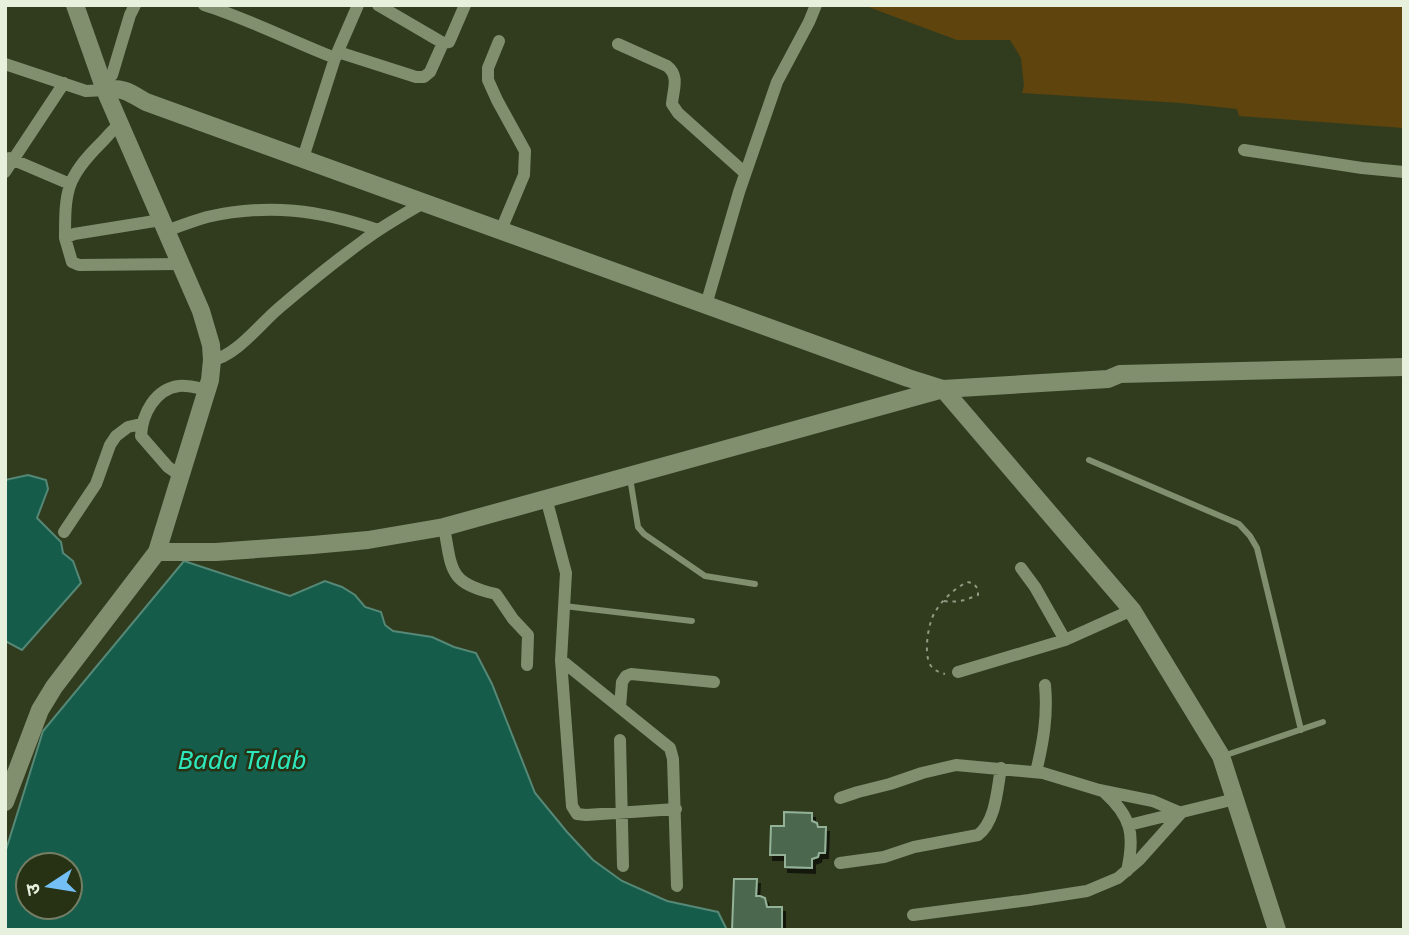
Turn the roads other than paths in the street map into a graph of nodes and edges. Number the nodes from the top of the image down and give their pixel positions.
1 (75, 5) edge
2 (204, 5) edge
3 (358, 5) edge
4 (378, 5) edge
5 (465, 5) edge
6 (816, 5) edge
7 (131, 8) edge
8 (499, 41) dead end
9 (443, 43) junction
10 (618, 44) dead end
11 (337, 55) junction
12 (5, 64) edge
13 (110, 82) junction
14 (64, 83) junction
15 (120, 124) junction
16 (1244, 150) dead end
17 (9, 158) edge
18 (303, 158) junction
19 (5, 172) edge
20 (1404, 172) edge
21 (745, 173) junction
22 (69, 184) junction
23 (421, 201) junction
24 (164, 225) junction
25 (377, 230) junction
26 (501, 230) junction
27 (65, 238) junction
28 (180, 264) junction
29 (706, 305) junction
30 (212, 360) junction
31 (1404, 367) edge
32 (1404, 377) edge
33 (1108, 379) junction
34 (943, 388) junction
35 (207, 390) junction
36 (141, 424) junction
37 (1089, 460) dead end
38 (629, 475) junction
39 (181, 476) junction
40 (547, 498) junction
41 (444, 527) junction
42 (64, 532) dead end
43 (158, 552) junction
44 (1021, 568) dead end
45 (755, 584) dead end
46 (564, 606) junction
47 (1132, 611) junction
48 (692, 621) dead end
49 (1065, 640) junction
50 (561, 660) junction
51 (527, 665) dead end
52 (958, 672) road end
53 (714, 682) dead end
54 (1045, 685) dead end
55 (620, 707) junction
56 (1322, 722) dead end
57 (1301, 730) junction
58 (620, 740) dead end
59 (1221, 756) junction
60 (1001, 768) junction
61 (1035, 772) junction
62 (1104, 791) junction
63 (841, 798) dead end
64 (1235, 799) junction
65 (5, 802) edge
66 (676, 809) junction
67 (622, 813) junction
68 (1181, 813) junction
69 (1129, 825) junction
70 (841, 863) dead end
71 (623, 866) dead end
72 (1127, 871) junction
73 (677, 886) dead end
74 (913, 915) dead end
75 (1277, 930) edge

1 - 13 main road
2 - 11 street
3 - 11 street
4 - 9 street
5 - 9 street
6 - 21 street
7 - 13 street
8 - 26 street
9 - 11 street
10 - 21 street
11 - 18 street
12 - 14 street
13 - 14 street
13 - 15 main road
13 - 18 main road
14 - 17 street
15 - 22 street
15 - 24 main road
16 - 20 street
17 - 19 street
17 - 22 street
18 - 23 main road
21 - 29 street
22 - 27 street
23 - 25 street
23 - 26 main road
24 - 25 street
24 - 27 street
24 - 28 main road
25 - 30 street
26 - 29 main road
27 - 28 street
28 - 30 main road
29 - 34 main road
30 - 35 main road
31 - 33 main road
32 - 33 main road
33 - 34 main road
34 - 38 main road
34 - 47 main road
35 - 36 street
35 - 39 main road
36 - 39 street
36 - 42 street
37 - 57 lane
38 - 40 main road
38 - 45 lane
39 - 43 main road
40 - 41 main road
40 - 46 street
41 - 43 main road
41 - 51 street
43 - 65 main road
44 - 49 street
46 - 48 lane
46 - 50 street
47 - 49 street
47 - 59 main road
49 - 52 street
50 - 55 street
50 - 67 street
53 - 55 street
54 - 61 street
55 - 66 street
56 - 57 lane
57 - 59 lane
58 - 67 street
59 - 64 main road
60 - 61 street
60 - 63 street
60 - 70 street
61 - 62 street
62 - 68 street
62 - 69 street
64 - 68 street
64 - 75 main road
66 - 67 street
66 - 73 street
67 - 71 street
68 - 69 street
68 - 72 street
69 - 72 street
72 - 74 street

